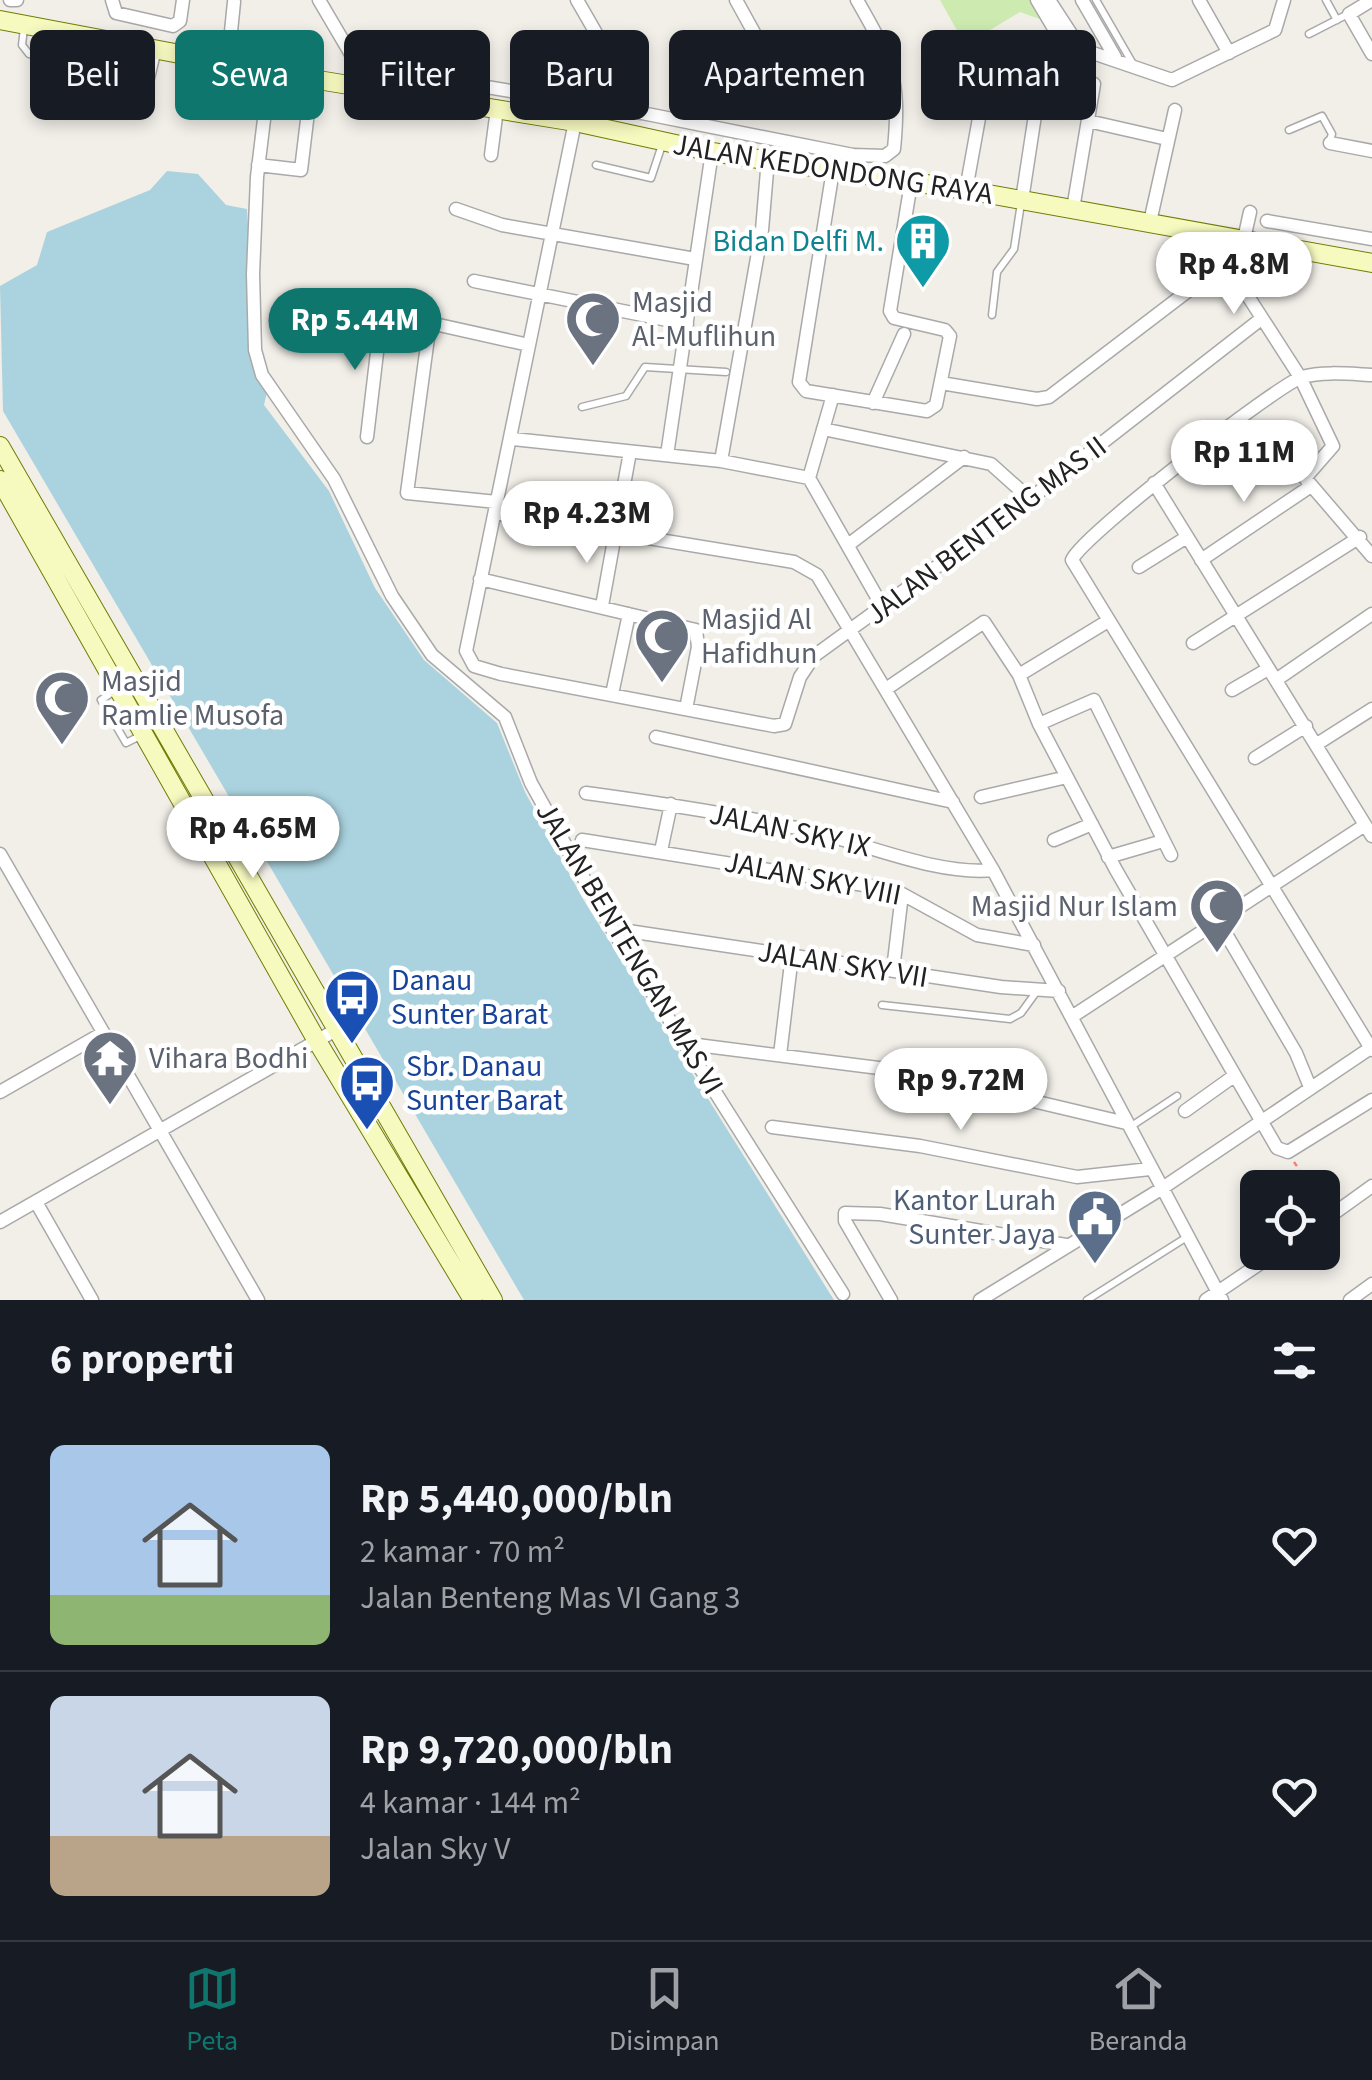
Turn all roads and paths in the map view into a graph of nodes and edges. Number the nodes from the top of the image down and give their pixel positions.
1 (112, 0) edge
2 (184, 0) edge
3 (319, 0) edge
4 (577, 0) edge
5 (736, 0) edge
6 (856, 0) edge
7 (1037, 0) edge
8 (1049, 0) edge
9 (1082, 0) edge
10 (1096, 0) edge
11 (1199, 0) edge
12 (1326, 0) edge
13 (1372, 0) edge
14 (234, 2) dead end
15 (1285, 2) edge
16 (1343, 17) junction
17 (0, 20) edge
18 (25, 25) junction
19 (1063, 25) junction
20 (53, 30) edge
21 (230, 30) edge
22 (594, 30) edge
23 (753, 30) edge
24 (1309, 34) dead end
25 (155, 48) edge
26 (175, 52) edge
27 (1229, 53) junction
28 (30, 54) edge
29 (1372, 54) edge
30 (1115, 57) junction
31 (1135, 68) junction
32 (324, 81) edge
33 (510, 91) edge
34 (496, 109) junction
35 (1175, 110) dead end
36 (649, 114) edge
37 (264, 120) edge
38 (307, 120) edge
39 (979, 120) edge
40 (1035, 120) edge
41 (1088, 121) joint
42 (575, 122) junction
43 (1289, 130) dead end
44 (1167, 139) junction
45 (663, 141) junction
46 (1330, 143) joint
47 (1372, 151) edge
48 (712, 152) junction
49 (492, 154) dead end
50 (768, 160) junction
51 (596, 165) dead end
52 (834, 170) junction
53 (258, 171) junction
54 (912, 183) junction
55 (966, 190) junction
56 (1022, 200) junction
57 (1072, 209) junction
58 (456, 210) dead end
59 (1250, 212) dead end
60 (1268, 221) dead end
61 (1150, 222) junction
62 (553, 234) junction
63 (1220, 234) junction
64 (1372, 238) edge
65 (1244, 239) junction
66 (696, 259) junction
67 (1226, 262) junction
68 (1372, 263) edge
69 (474, 280) dead end
70 (542, 292) junction
71 (992, 315) dead end
72 (1261, 319) junction
73 (430, 324) junction
74 (687, 324) junction
75 (904, 334) dead end
76 (529, 345) junction
77 (680, 366) junction
78 (726, 372) dead end
79 (1372, 375) edge
80 (1306, 377) junction
81 (942, 383) junction
82 (833, 395) junction
83 (873, 403) junction
84 (582, 408) dead end
85 (823, 428) junction
86 (367, 437) dead end
87 (512, 439) junction
88 (0, 446) edge
89 (630, 452) junction
90 (667, 455) junction
91 (964, 457) junction
92 (721, 462) junction
93 (809, 478) junction
94 (1154, 483) junction
95 (1311, 486) junction
96 (2, 490) edge
97 (1030, 499) junction
98 (497, 508) junction
99 (614, 531) junction
100 (1187, 537) junction
101 (1360, 537) junction
102 (848, 545) junction
103 (1372, 556) edge
104 (1201, 560) junction
105 (1140, 567) dead end
106 (480, 579) junction
107 (602, 606) junction
108 (882, 606) junction
109 (629, 614) junction
110 (1372, 614) edge
111 (1235, 616) junction
112 (1108, 621) junction
113 (853, 630) junction
114 (1193, 642) dead end
115 (1272, 675) junction
116 (1019, 676) junction
117 (886, 690) junction
118 (1232, 690) dead end
119 (612, 694) junction
120 (686, 709) junction
121 (1372, 710) edge
122 (1039, 724) junction
123 (1306, 726) junction
124 (656, 737) dead end
125 (1317, 744) junction
126 (1254, 758) dead end
127 (1067, 777) junction
128 (586, 793) dead end
129 (982, 798) dead end
130 (932, 802) dead end
131 (670, 804) junction
132 (955, 804) junction
133 (1092, 824) junction
134 (1369, 830) edge
135 (582, 840) dead end
136 (1054, 840) dead end
137 (1163, 842) junction
138 (662, 852) junction
139 (0, 854) edge
140 (1171, 855) dead end
141 (1108, 856) junction
142 (993, 870) junction
143 (1274, 884) junction
144 (902, 894) junction
145 (1219, 922) junction
146 (628, 931) dead end
147 (1034, 946) junction
148 (1164, 955) junction
149 (792, 956) junction
150 (892, 970) junction
151 (1058, 990) junction
152 (1037, 992) junction
153 (882, 1005) dead end
154 (1073, 1016) junction
155 (334, 1031) junction
156 (104, 1033) junction
157 (317, 1041) junction
158 (696, 1045) dead end
159 (1372, 1048) edge
160 (780, 1055) junction
161 (1234, 1076) junction
162 (1310, 1088) junction
163 (0, 1092) edge
164 (1178, 1096) dead end
165 (1372, 1100) edge
166 (1184, 1111) dead end
167 (1262, 1121) junction
168 (1127, 1125) junction
169 (772, 1126) dead end
170 (160, 1131) junction
171 (1288, 1152) junction
172 (1150, 1169) junction
173 (1300, 1170) edge
174 (1372, 1186) edge
175 (1162, 1189) junction
176 (36, 1202) junction
177 (1340, 1209) edge
178 (0, 1222) edge
179 (1187, 1237) junction
180 (1066, 1245) junction
181 (1253, 1270) edge
182 (843, 1294) dead end
183 (1215, 1298) edge
184 (92, 1300) edge
185 (258, 1300) edge
186 (473, 1300) edge
187 (493, 1300) edge
188 (891, 1300) edge
189 (980, 1300) edge
190 (1087, 1300) edge

1 - 2 street
3 - 33 street
4 - 22 street
5 - 23 street
6 - 36 street
7 - 19 street
8 - 19 street
9 - 30 street
10 - 31 lane
11 - 27 street
12 - 16 lane
13 - 16 street
14 - 21 street
15 - 27 street
16 - 24 lane
16 - 29 street
17 - 18 street, JALAN KEDONDONG RAYA
18 - 20 street, JALAN KEDONDONG RAYA
18 - 28 lane
19 - 30 street
25 - 26 street, JALAN KEDONDONG RAYA
27 - 31 street
30 - 31 street
32 - 34 street, JALAN KEDONDONG RAYA
34 - 42 street, JALAN KEDONDONG RAYA
34 - 49 street
35 - 44 street
37 - 53 street, JALAN BENTENGAN MAS VI
38 - 53 street
39 - 55 street
40 - 56 street
41 - 44 street
41 - 57 street
42 - 45 street, JALAN KEDONDONG RAYA
42 - 62 street
43 - 46 lane
44 - 61 street
45 - 48 street, JALAN KEDONDONG RAYA
45 - 51 lane
46 - 47 street
48 - 50 street, JALAN KEDONDONG RAYA
48 - 66 street
50 - 52 street, JALAN KEDONDONG RAYA
50 - 92 street
52 - 54 street, JALAN KEDONDONG RAYA
52 - 82 street
53 - 182 street, JALAN BENTENGAN MAS VI
54 - 55 street, JALAN KEDONDONG RAYA
54 - 81 street
55 - 56 street, JALAN KEDONDONG RAYA
56 - 57 street, JALAN KEDONDONG RAYA
56 - 71 lane
57 - 61 street, JALAN KEDONDONG RAYA
58 - 62 street
59 - 65 street
60 - 64 street
61 - 63 street, JALAN KEDONDONG RAYA
62 - 66 street
62 - 70 street
63 - 65 street, JALAN KEDONDONG RAYA
63 - 67 street
65 - 68 street, JALAN KEDONDONG RAYA
66 - 74 street
67 - 72 street
67 - 81 street
69 - 70 street
70 - 74 street
70 - 76 street
72 - 80 street
72 - 97 street, JALAN BENTENG MAS II
73 - 76 street
73 - 86 street
73 - 98 street
74 - 77 street
75 - 83 street
76 - 87 street
77 - 78 lane
77 - 84 lane
77 - 90 street
79 - 80 street
80 - 94 street
80 - 95 street
81 - 83 street
82 - 83 street
82 - 85 street
85 - 91 street
85 - 93 street
87 - 89 street
87 - 98 street
88 - 155 street
89 - 90 street
89 - 99 street
90 - 92 street
91 - 97 street
91 - 102 street
92 - 93 street
93 - 102 street
94 - 100 street
94 - 112 street
95 - 101 street
95 - 104 street
96 - 157 street
97 - 108 street, JALAN BENTENG MAS II
98 - 99 street
98 - 106 street
99 - 107 street
99 - 113 street
100 - 104 street
100 - 105 street
101 - 103 street
101 - 111 street
102 - 108 street
104 - 111 street
106 - 107 street
106 - 119 street
107 - 109 street
108 - 113 street, JALAN BENTENG MAS II
109 - 119 street
109 - 120 street
110 - 115 street
111 - 114 street
111 - 115 street
112 - 116 street
112 - 143 street
113 - 117 street
113 - 120 street, JALAN BENTENG MAS II
115 - 118 street
115 - 123 street
116 - 117 street
116 - 122 street
117 - 132 street
119 - 120 street
121 - 125 street
122 - 127 street
122 - 137 street
123 - 125 street
123 - 126 street
124 - 132 street
125 - 134 street
127 - 129 street
127 - 133 street
128 - 131 street, JALAN SKY IX
130 - 132 lane
131 - 138 street
131 - 142 street, JALAN SKY IX
132 - 142 street
133 - 136 street
133 - 141 street
134 - 143 street
135 - 138 street, JALAN SKY VIII
137 - 140 street
137 - 141 street
138 - 144 street, JALAN SKY VIII
139 - 156 street
141 - 148 street
142 - 147 street
143 - 145 street
143 - 159 street
144 - 147 street, JALAN SKY VIII
144 - 150 street
145 - 148 street
145 - 162 street
146 - 149 street, JALAN SKY VII
147 - 151 street
148 - 154 street
148 - 161 street
149 - 150 street, JALAN SKY VII
149 - 160 street
150 - 152 street, JALAN SKY VII
151 - 152 street, JALAN SKY VII
151 - 154 street
152 - 153 lane
154 - 168 street
155 - 157 street
155 - 187 street
156 - 163 street
156 - 170 street
157 - 170 street
157 - 186 street
158 - 160 street
159 - 162 street
160 - 168 street
161 - 166 street
161 - 167 street
162 - 167 street
164 - 168 lane
165 - 171 street
167 - 171 street
167 - 175 street
168 - 172 street
169 - 172 street
170 - 176 street
170 - 185 street
171 - 173 path
172 - 175 street
174 - 177 street
175 - 179 street
175 - 180 street
176 - 178 street
176 - 184 street
179 - 183 street
179 - 190 lane
180 - 188 street
180 - 189 street
181 - 183 street

